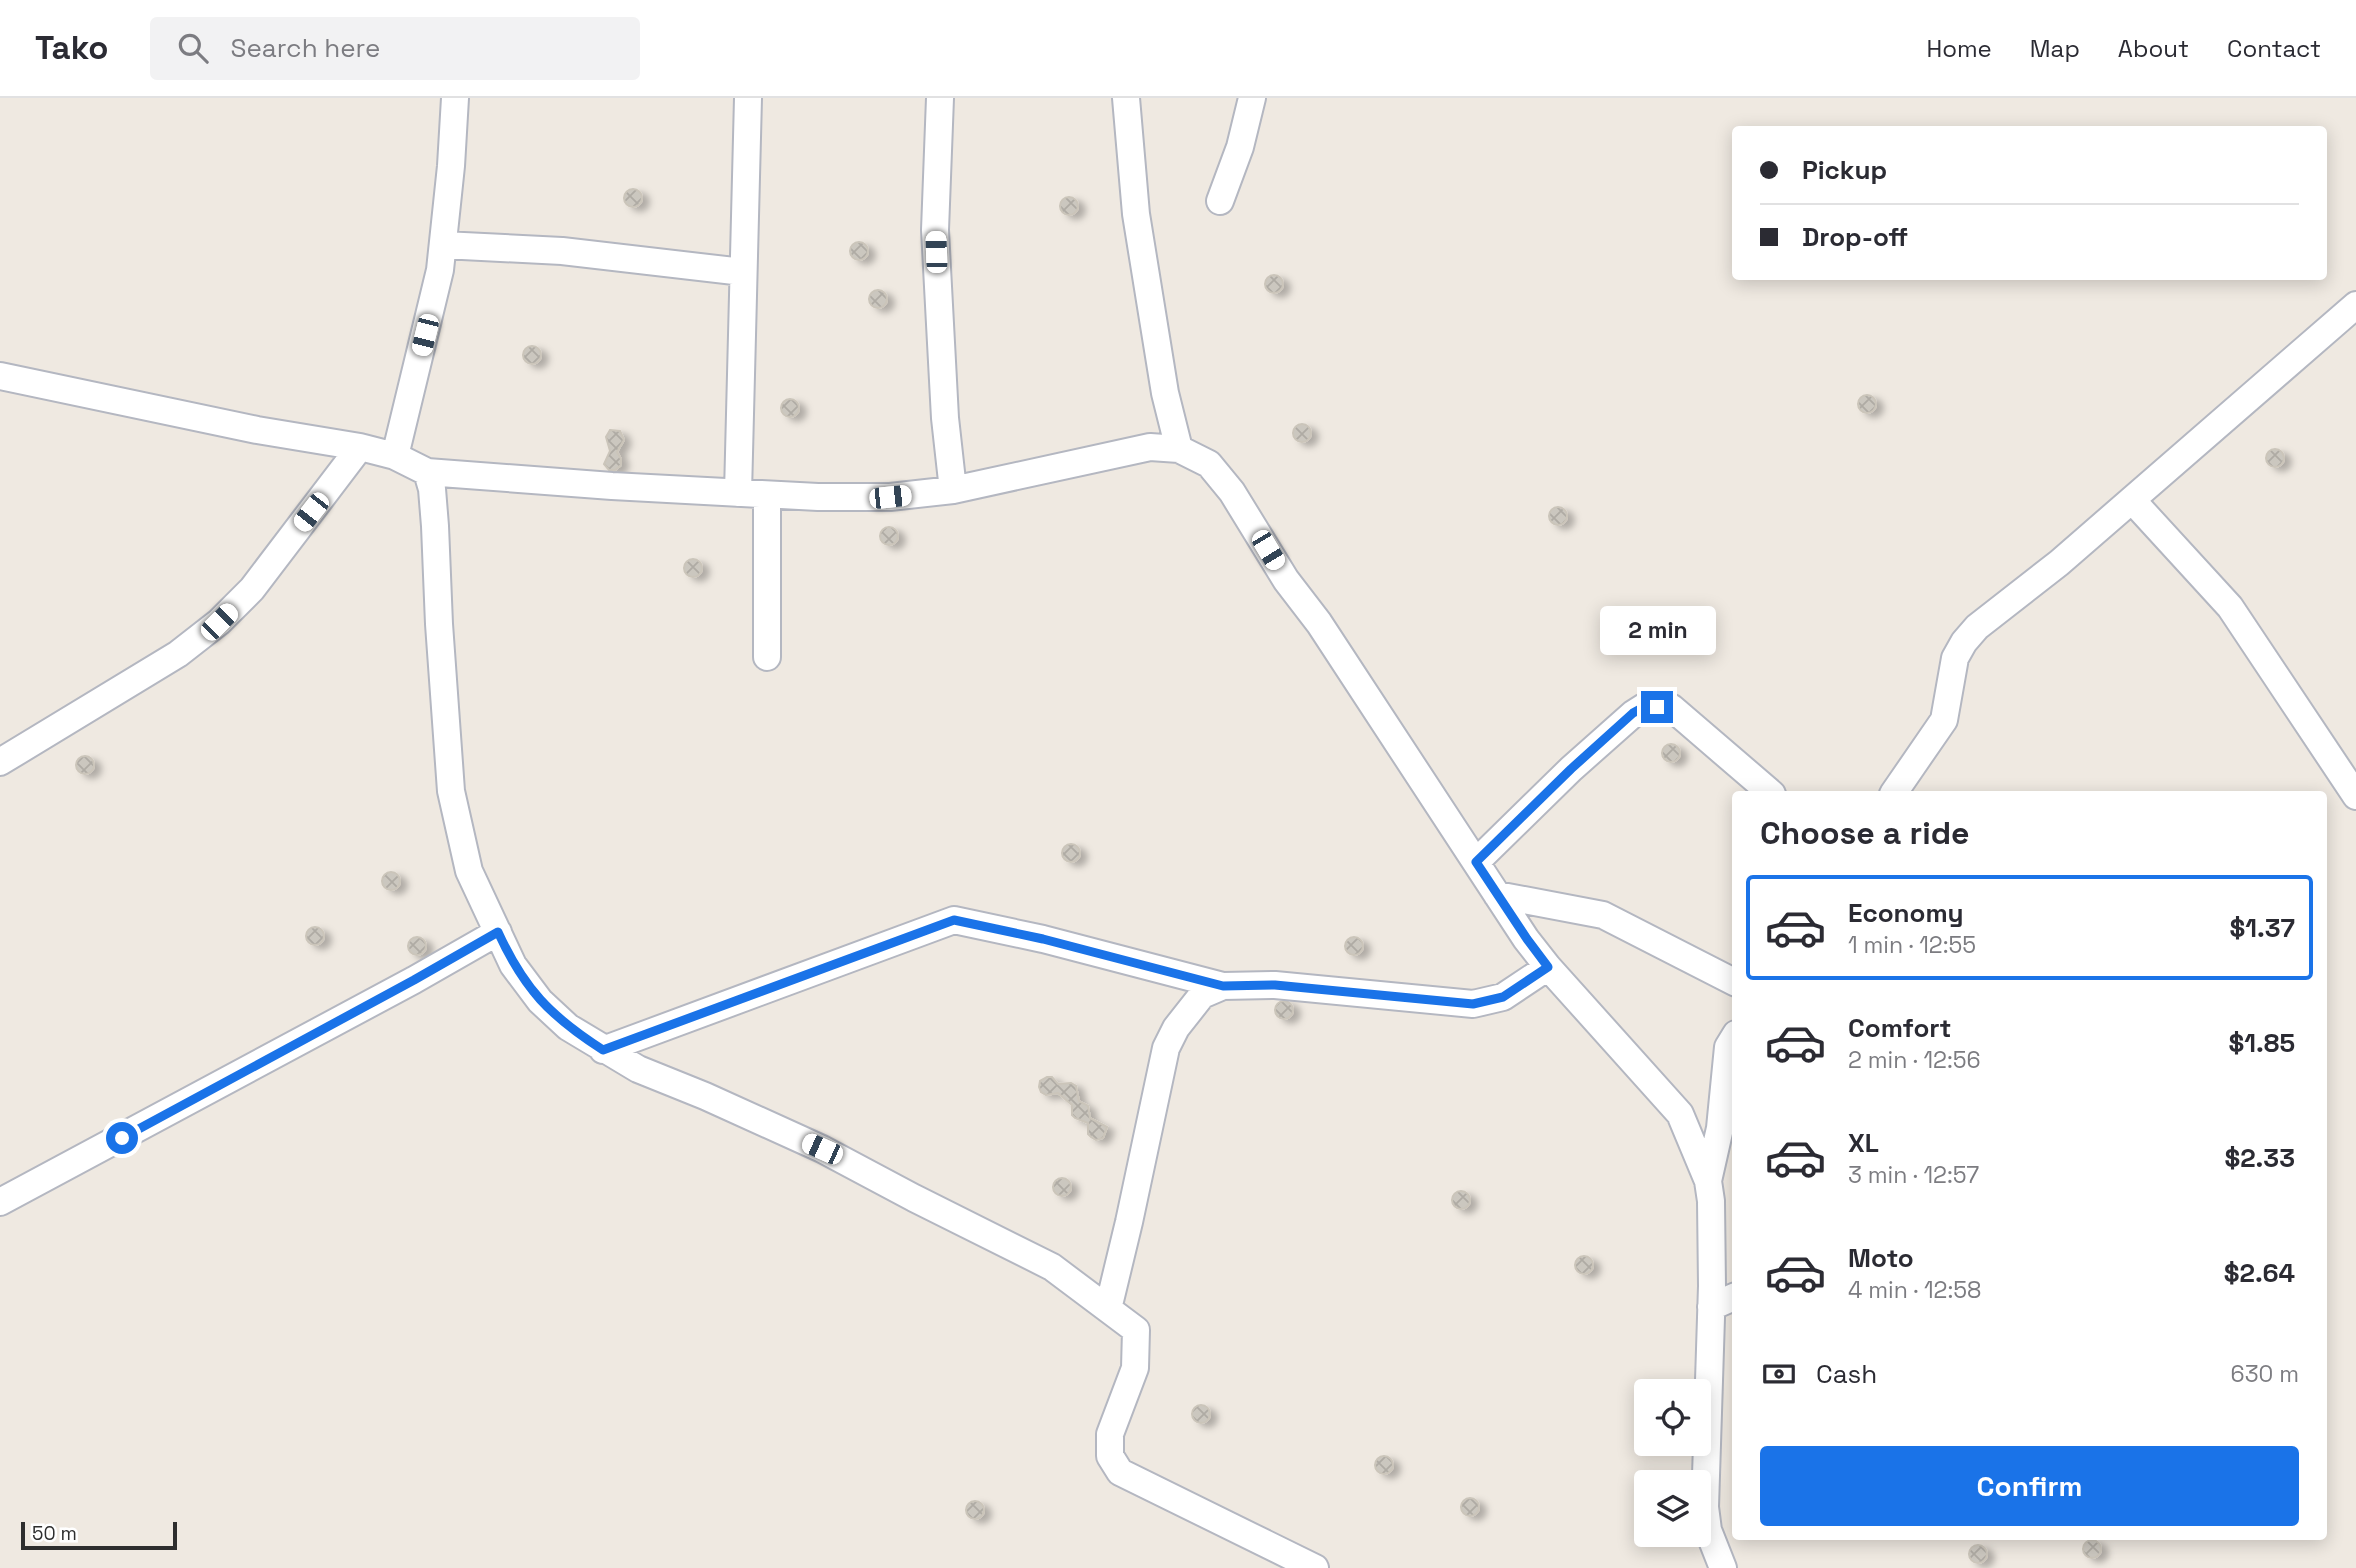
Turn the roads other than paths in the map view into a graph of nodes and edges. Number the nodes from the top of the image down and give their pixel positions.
1 (455, 98) edge
2 (748, 98) edge
3 (940, 98) edge
4 (1126, 98) edge
5 (1252, 98) edge
6 (1220, 201) dead end
7 (443, 244) junction
8 (743, 272) junction
9 (2356, 305) edge
10 (0, 376) edge
11 (360, 447) junction
12 (1180, 449) junction
13 (395, 456) junction
14 (427, 472) junction
15 (953, 490) junction
16 (738, 493) junction
17 (767, 495) junction
18 (2132, 500) junction
19 (767, 657) dead end
20 (0, 762) edge
21 (1769, 791) edge
22 (1895, 791) edge
23 (2356, 796) edge
24 (1476, 862) junction
25 (1497, 895) junction
26 (498, 932) junction
27 (1548, 967) junction
28 (1732, 981) edge
29 (1223, 986) junction
30 (603, 1050) junction
31 (1732, 1050) edge
32 (1708, 1181) junction
33 (0, 1202) edge
34 (1732, 1298) edge
35 (1711, 1307) junction
36 (1108, 1309) junction
37 (1315, 1568) edge
38 (1723, 1568) edge

1 - 7 street
2 - 8 street
3 - 15 street
4 - 12 street
5 - 6 street
7 - 8 street
7 - 13 street
8 - 16 street
9 - 18 street
10 - 11 street
11 - 13 street
11 - 20 street
12 - 15 street
12 - 24 street
13 - 14 street
14 - 16 street
14 - 26 street
15 - 17 street
16 - 17 street
17 - 19 street
18 - 22 street
18 - 23 street
21 - 24 street
24 - 25 street
25 - 27 street
25 - 28 street
26 - 30 street
26 - 33 street
27 - 29 street
27 - 32 street
29 - 30 street
29 - 36 street
30 - 36 street
31 - 32 street
32 - 35 street
34 - 35 street
35 - 38 street
36 - 37 street

